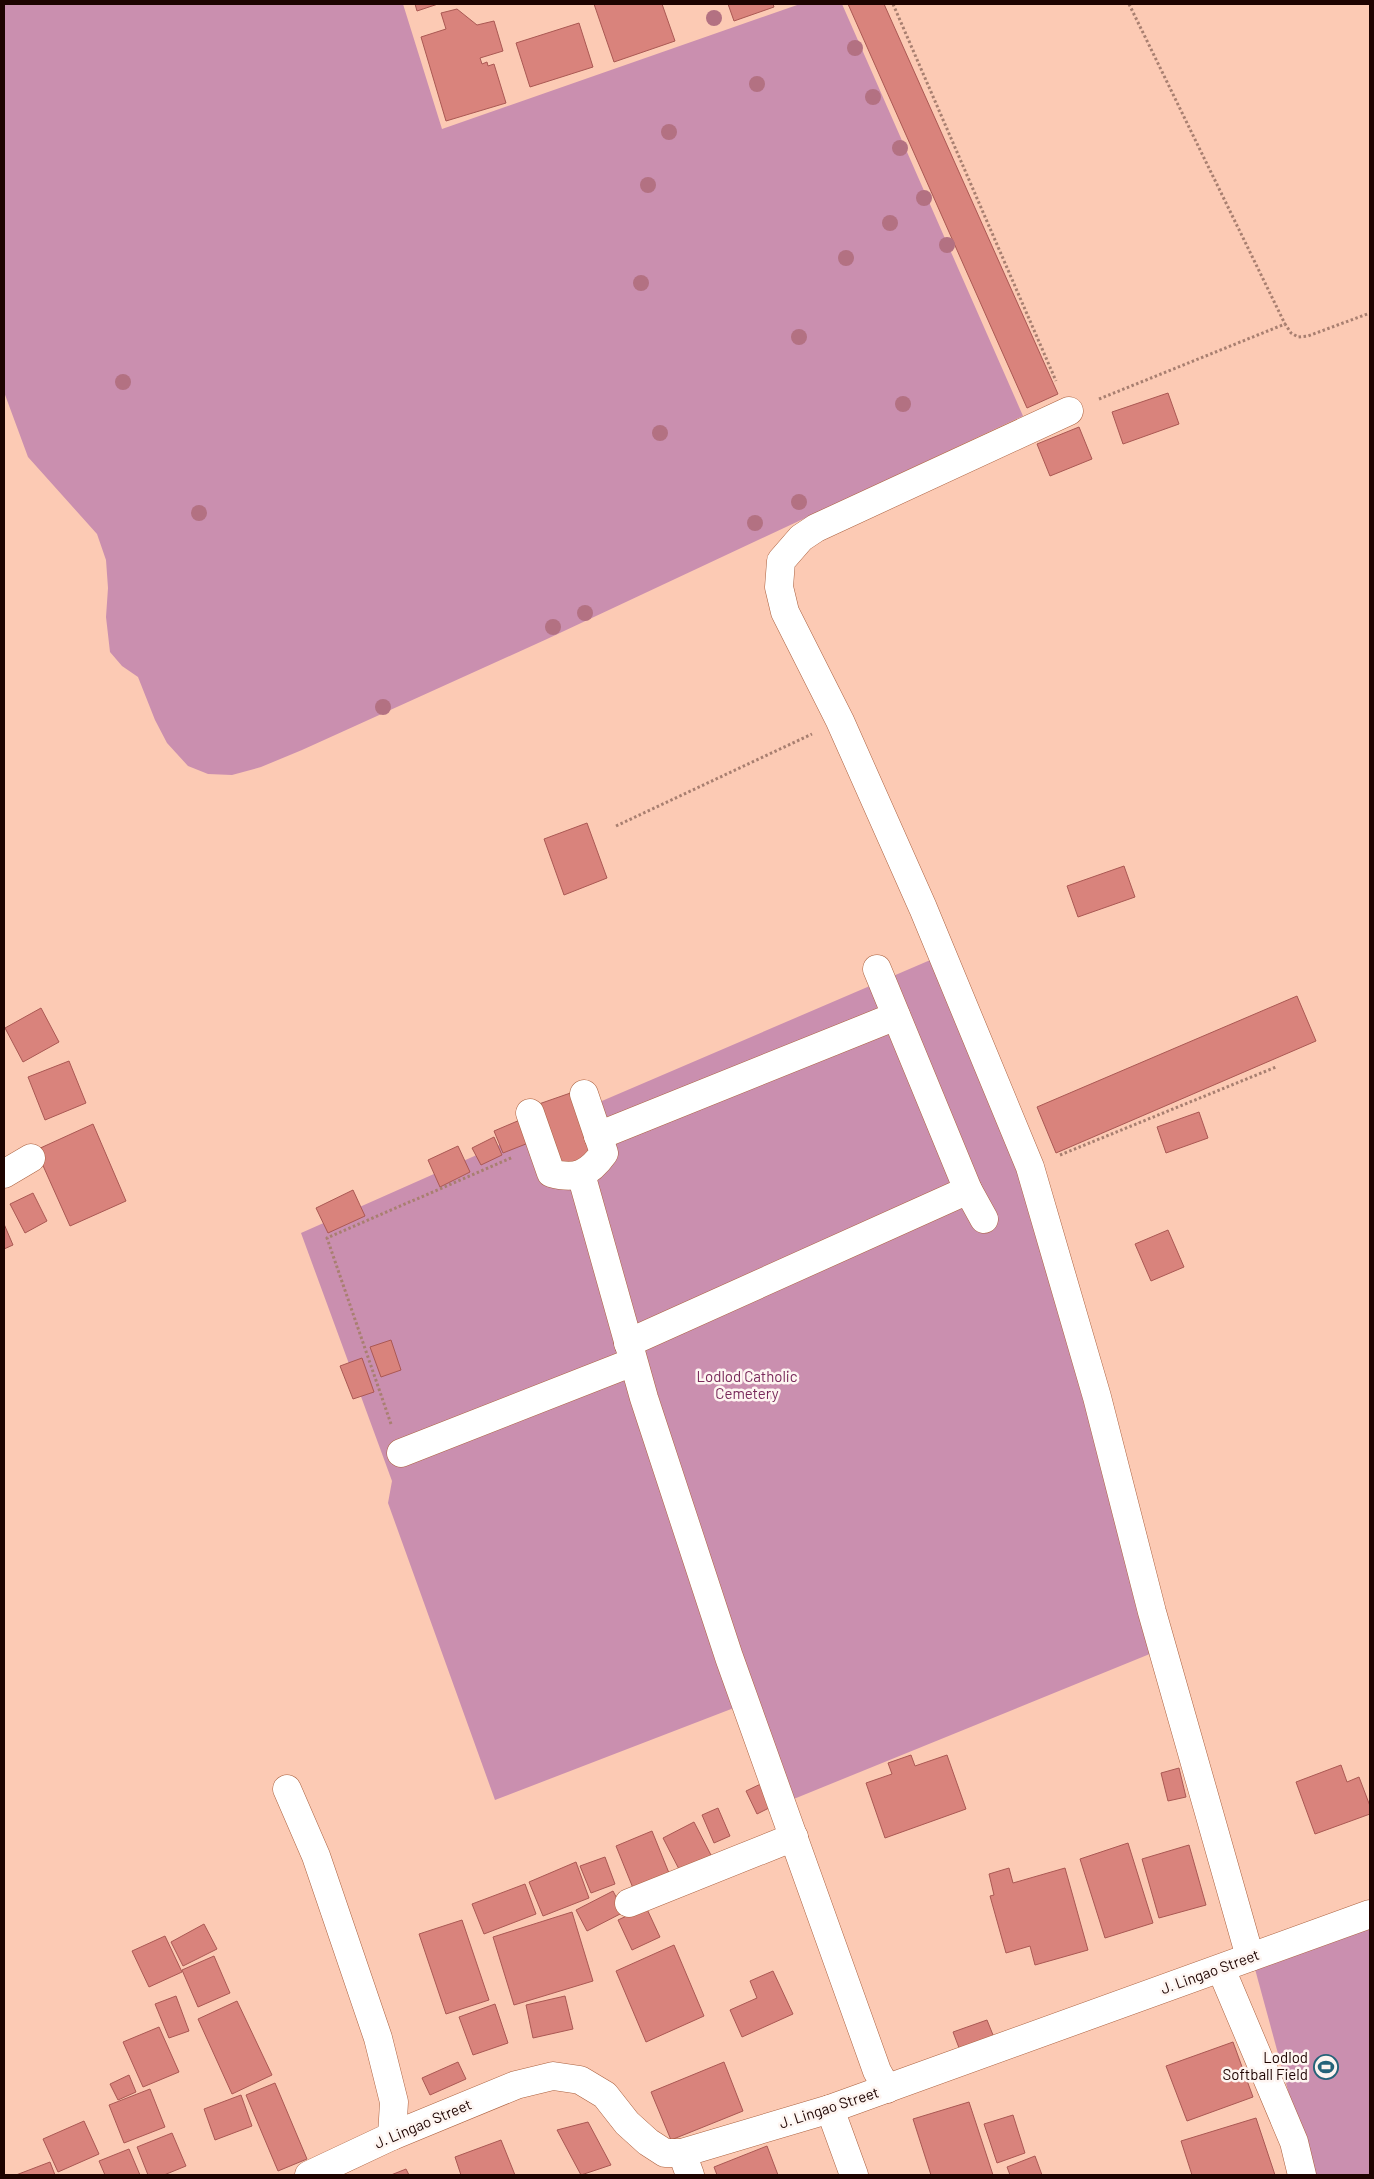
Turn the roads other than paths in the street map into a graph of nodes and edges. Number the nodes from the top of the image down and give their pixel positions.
1 (1069, 411) road end
2 (877, 969) dead end
3 (896, 1016) junction
4 (584, 1094) dead end
5 (530, 1113) dead end
6 (598, 1136) junction
7 (31, 1158) dead end
8 (4, 1174) edge
9 (581, 1174) junction
10 (968, 1190) junction
11 (984, 1219) dead end
12 (630, 1353) junction
13 (401, 1452) road end
14 (287, 1789) dead end
15 (794, 1837) junction
16 (630, 1903) dead end
17 (1370, 1914) edge
18 (1250, 1957) junction
19 (1220, 1969) junction
20 (887, 2089) junction
21 (830, 2109) junction
22 (392, 2136) junction
23 (686, 2164) edge
24 (309, 2175) edge
25 (854, 2175) edge
26 (1302, 2175) edge

1 - 18 street
2 - 3 street
3 - 6 street
3 - 10 street
4 - 6 street
5 - 9 street
6 - 9 street
7 - 8 street
9 - 12 street
10 - 11 street
10 - 12 street
12 - 13 street
12 - 15 street
14 - 22 street
15 - 16 street
15 - 20 street
17 - 18 street, J. Lingao Street
18 - 19 street, J. Lingao Street
19 - 20 street, J. Lingao Street
19 - 26 street
20 - 21 street, J. Lingao Street
21 - 23 street, J. Lingao Street
21 - 25 street
22 - 23 street, J. Lingao Street
22 - 24 street, J. Lingao Street

